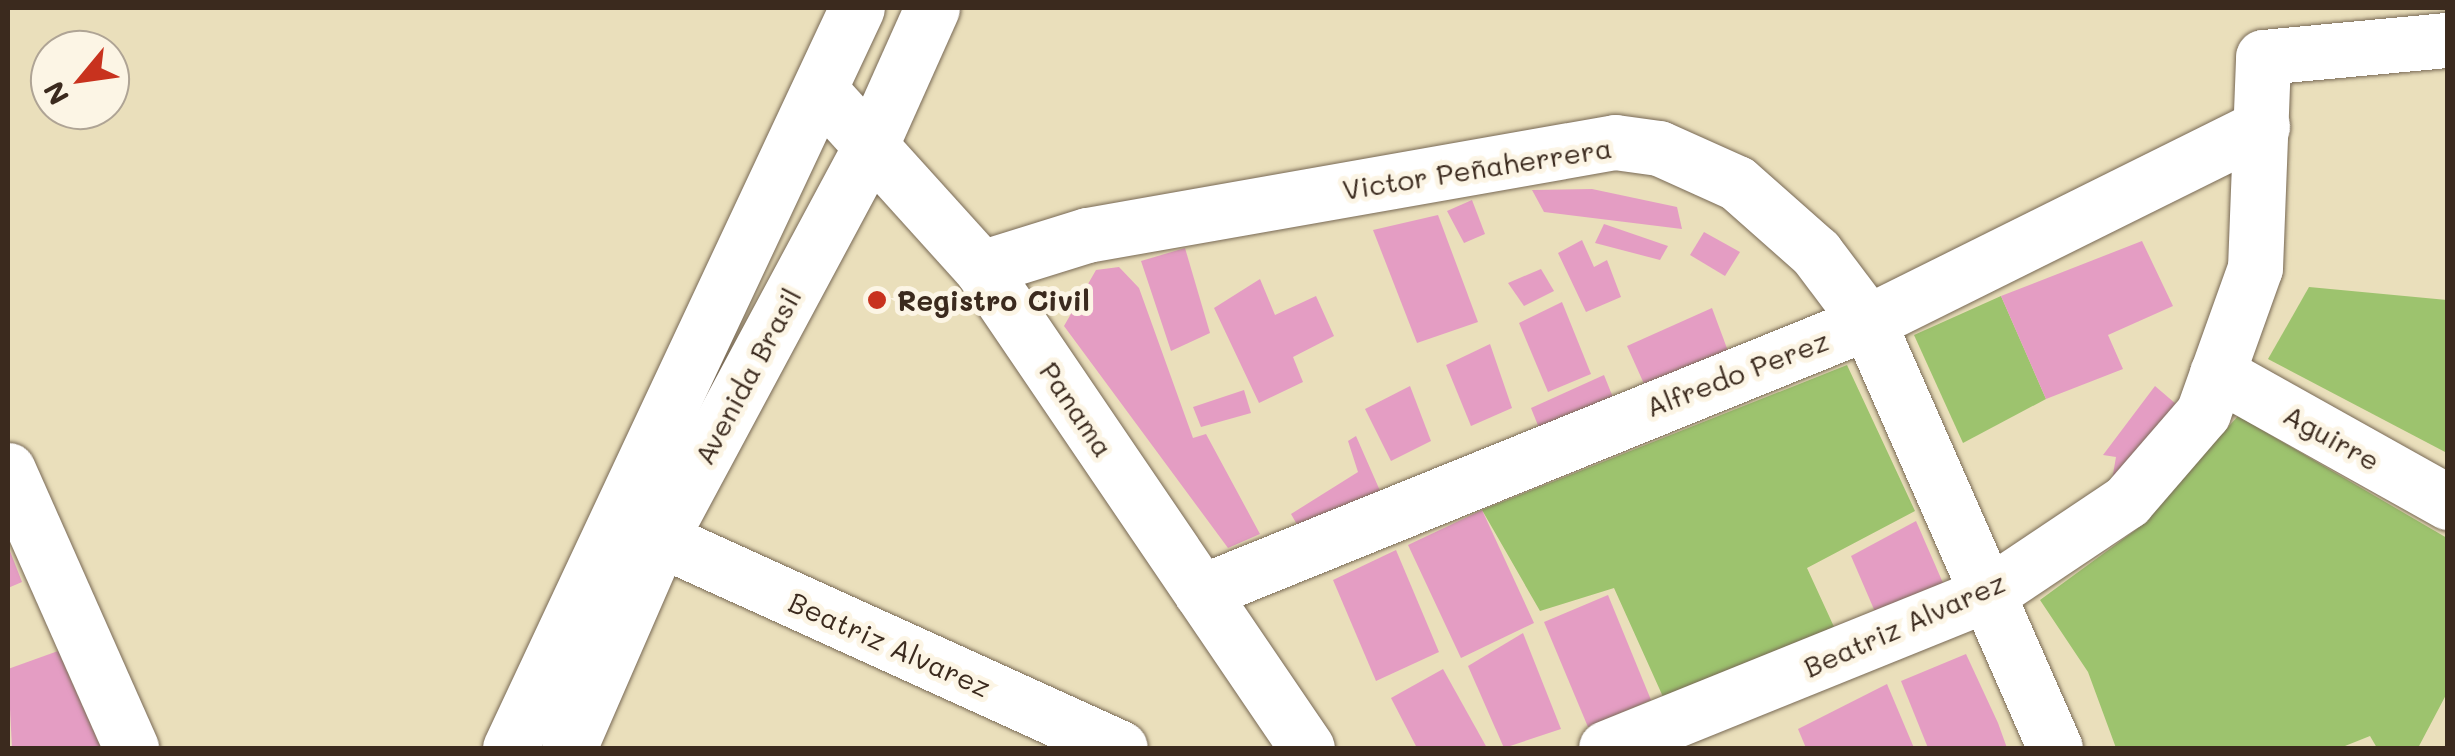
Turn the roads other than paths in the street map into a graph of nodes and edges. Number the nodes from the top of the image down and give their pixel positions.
1 (857, 8) edge
2 (932, 8) edge
3 (2448, 40) edge
4 (820, 91) junction
5 (2262, 126) junction
6 (869, 149) junction
7 (981, 268) junction
8 (1868, 322) junction
9 (2217, 372) junction
10 (8, 470) edge
11 (2448, 502) edge
12 (660, 539) junction
13 (1200, 592) junction
14 (1988, 594) junction
15 (131, 748) edge
16 (510, 748) edge
17 (569, 748) edge
18 (1120, 748) edge
19 (1306, 748) edge
20 (1606, 748) edge
21 (2055, 748) edge

1 - 4 street, Avenida Brasil
2 - 6 street, Avenida Brasil
3 - 5 street, Beatriz Alvarez
4 - 6 street, Panama
4 - 16 street, Avenida Brasil
5 - 8 street, Alfredo Perez
5 - 9 street, Beatriz Alvarez
6 - 7 street, Panama
6 - 12 street, Avenida Brasil
7 - 8 street, Victor Peñaherrera
7 - 13 street, Panama
8 - 13 street, Alfredo Perez
8 - 14 street, Victor Peñaherrera
9 - 11 street, Aguirre
9 - 14 street, Beatriz Alvarez
10 - 15 street
12 - 17 street, Avenida Brasil
12 - 18 street, Beatriz Alvarez
13 - 19 street, Panama
14 - 20 street, Beatriz Alvarez
14 - 21 street, Victor Peñaherrera

